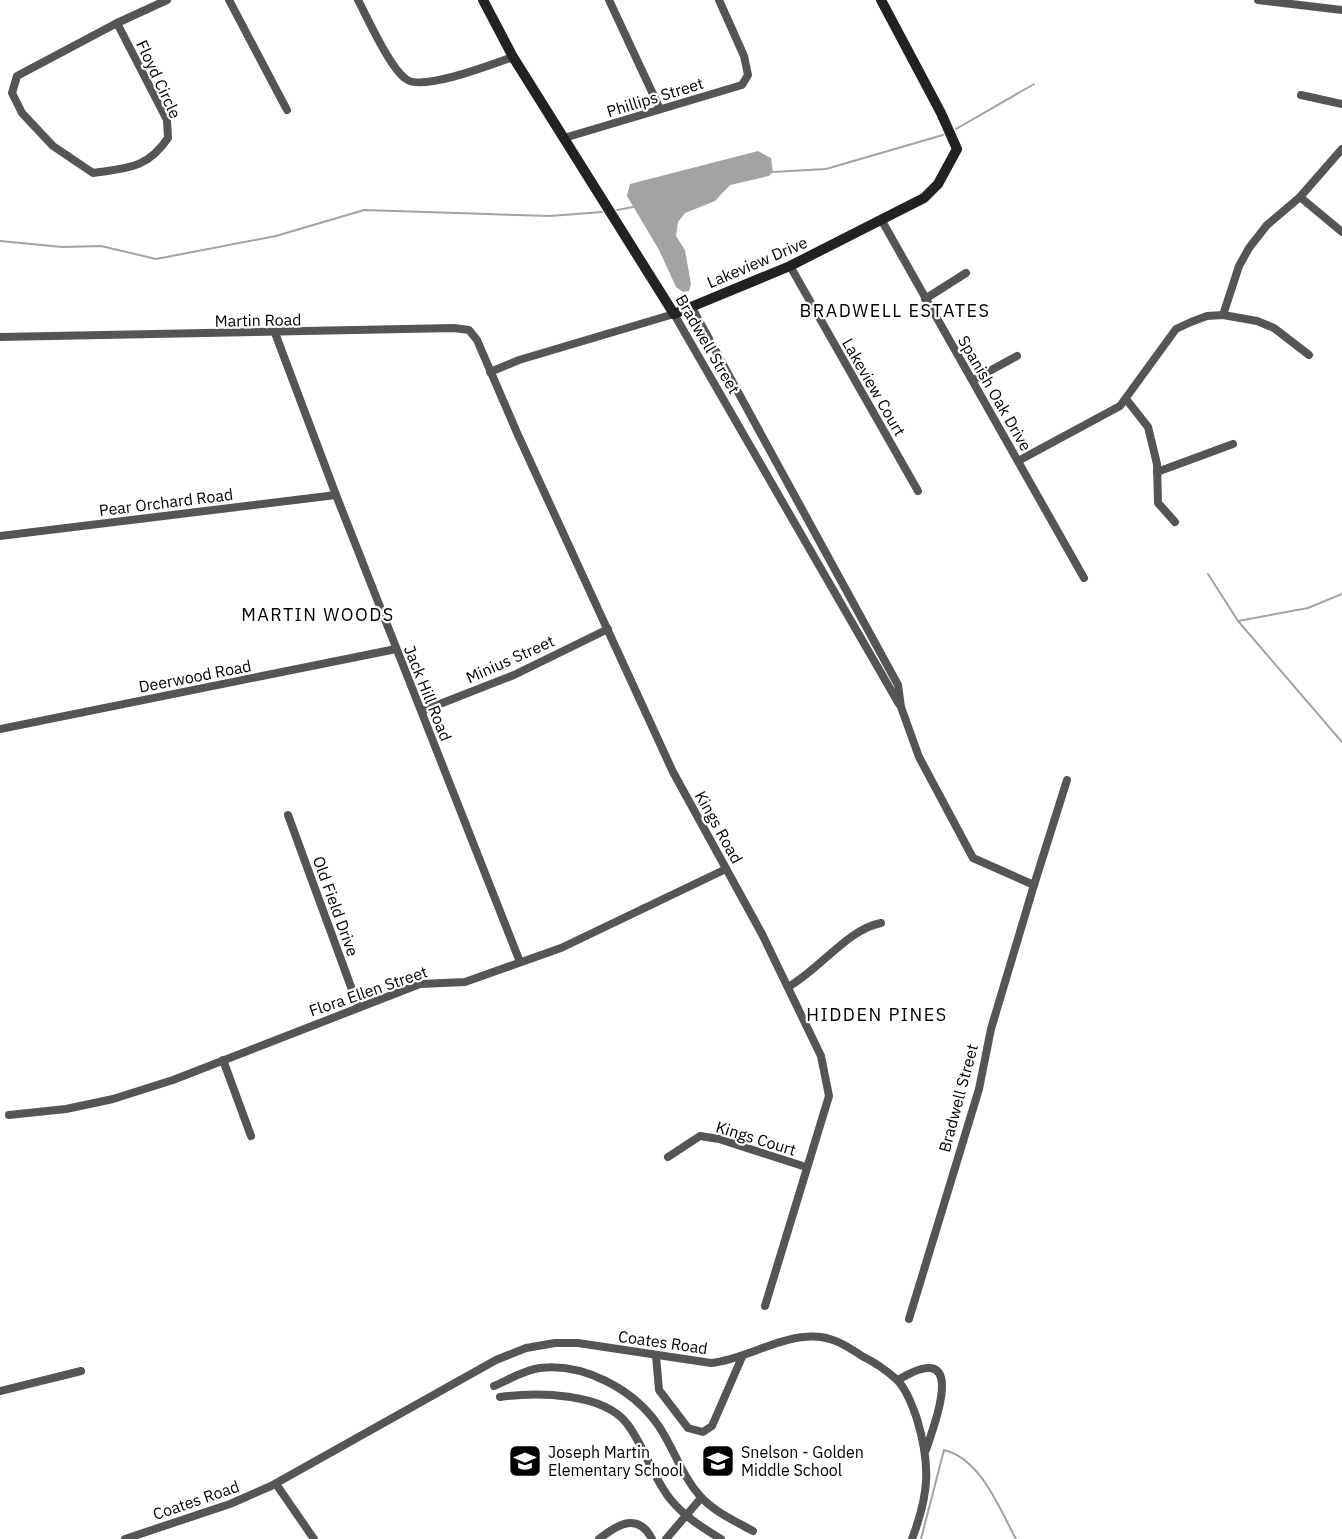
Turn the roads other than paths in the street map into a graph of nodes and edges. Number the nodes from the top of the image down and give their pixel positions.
1 (167, 0) edge
2 (229, 0) edge
3 (357, 0) edge
4 (483, 0) edge
5 (609, 0) edge
6 (719, 0) edge
7 (881, 0) edge
8 (1258, 0) edge
9 (1342, 10) edge
10 (117, 23) junction
11 (513, 57) junction
12 (1301, 96) dead end
13 (1342, 104) edge
14 (660, 109) junction
15 (287, 110) dead end
16 (564, 138) junction
17 (1342, 148) edge
18 (1300, 197) junction
19 (882, 221) junction
20 (1342, 232) edge
21 (789, 266) junction
22 (966, 273) dead end
23 (925, 299) junction
24 (692, 306) junction
25 (674, 314) junction
26 (1223, 315) junction
27 (275, 333) junction
28 (0, 337) edge
29 (1309, 355) dead end
30 (1017, 356) dead end
31 (490, 372) junction
32 (972, 380) junction
33 (1126, 399) junction
34 (1233, 444) dead end
35 (1018, 461) junction
36 (1157, 472) junction
37 (918, 490) dead end
38 (336, 495) junction
39 (1175, 522) dead end
40 (0, 536) edge
41 (1084, 578) dead end
42 (608, 629) junction
43 (396, 649) junction
44 (902, 707) junction
45 (422, 711) junction
46 (0, 729) edge
47 (1067, 780) dead end
48 (288, 815) dead end
49 (726, 869) junction
50 (1034, 885) junction
51 (881, 923) dead end
52 (519, 962) junction
53 (788, 987) junction
54 (358, 1006) junction
55 (223, 1060) junction
56 (9, 1115) dead end
57 (251, 1136) dead end
58 (668, 1157) dead end
59 (807, 1167) junction
60 (765, 1306) dead end
61 (909, 1319) dead end
62 (656, 1356) junction
63 (742, 1357) junction
64 (81, 1371) dead end
65 (898, 1380) junction
66 (494, 1386) dead end
67 (0, 1391) edge
68 (500, 1397) dead end
69 (927, 1450) junction
70 (276, 1484) junction
71 (701, 1498) junction
72 (686, 1516) junction
73 (753, 1531) dead end
74 (124, 1539) edge
75 (314, 1539) edge
76 (599, 1539) edge
77 (652, 1539) edge
78 (666, 1539) edge
79 (722, 1539) edge
80 (912, 1539) edge

1 - 10 street, Floyd Circle
2 - 15 street
3 - 11 street
4 - 11 street, Bradwell Street
5 - 14 street
6 - 14 street, Phillips Street
7 - 19 street, Lakeview Drive
8 - 9 street
10 - 10 street, Floyd Circle
11 - 16 street, Bradwell Street
12 - 13 street
14 - 16 street, Phillips Street
16 - 25 street, Bradwell Street
17 - 18 street
18 - 20 street
18 - 26 street
19 - 21 street, Lakeview Drive
19 - 23 street, Spanish Oak Drive
21 - 24 street, Lakeview Drive
21 - 37 street, Lakeview Court
22 - 23 street
23 - 32 street, Spanish Oak Drive
24 - 25 street, Lakeview Drive
24 - 44 street, Bradwell Street
25 - 31 street, Lakeview Drive
25 - 44 street, Bradwell Street
26 - 29 street
26 - 33 street
27 - 28 street, Martin Road
27 - 31 street, Martin Road
27 - 38 street, Jack Hill Road
30 - 32 street
31 - 42 street, Kings Road
32 - 35 street, Spanish Oak Drive
33 - 35 street
33 - 36 street
34 - 36 street
35 - 41 street, Spanish Oak Drive
36 - 39 street
38 - 40 street, Pear Orchard Road
38 - 43 street, Jack Hill Road
42 - 45 street, Minius Street
42 - 49 street, Kings Road
43 - 45 street, Jack Hill Road
43 - 46 street, Deerwood Road
44 - 50 street, Bradwell Street
45 - 52 street, Jack Hill Road
47 - 50 street, Bradwell Street
48 - 54 street, Old Field Drive
49 - 52 street, Flora Ellen Street
49 - 53 street, Kings Road
50 - 61 street, Bradwell Street
51 - 53 street
52 - 54 street, Flora Ellen Street
53 - 59 street, Kings Road
54 - 55 street, Flora Ellen Street
55 - 56 street, Flora Ellen Street
55 - 57 street
58 - 59 street, Kings Court
59 - 60 street, Kings Road
62 - 63 street, Coates Road
62 - 63 street
62 - 70 street, Coates Road
63 - 65 street, Coates Road
64 - 67 street
65 - 69 street, Coates Road
65 - 69 street
66 - 71 street
68 - 72 street
69 - 80 street, Coates Road
70 - 74 street, Coates Road
70 - 75 street
71 - 72 street
71 - 73 street
72 - 78 street
72 - 79 street
76 - 77 street

